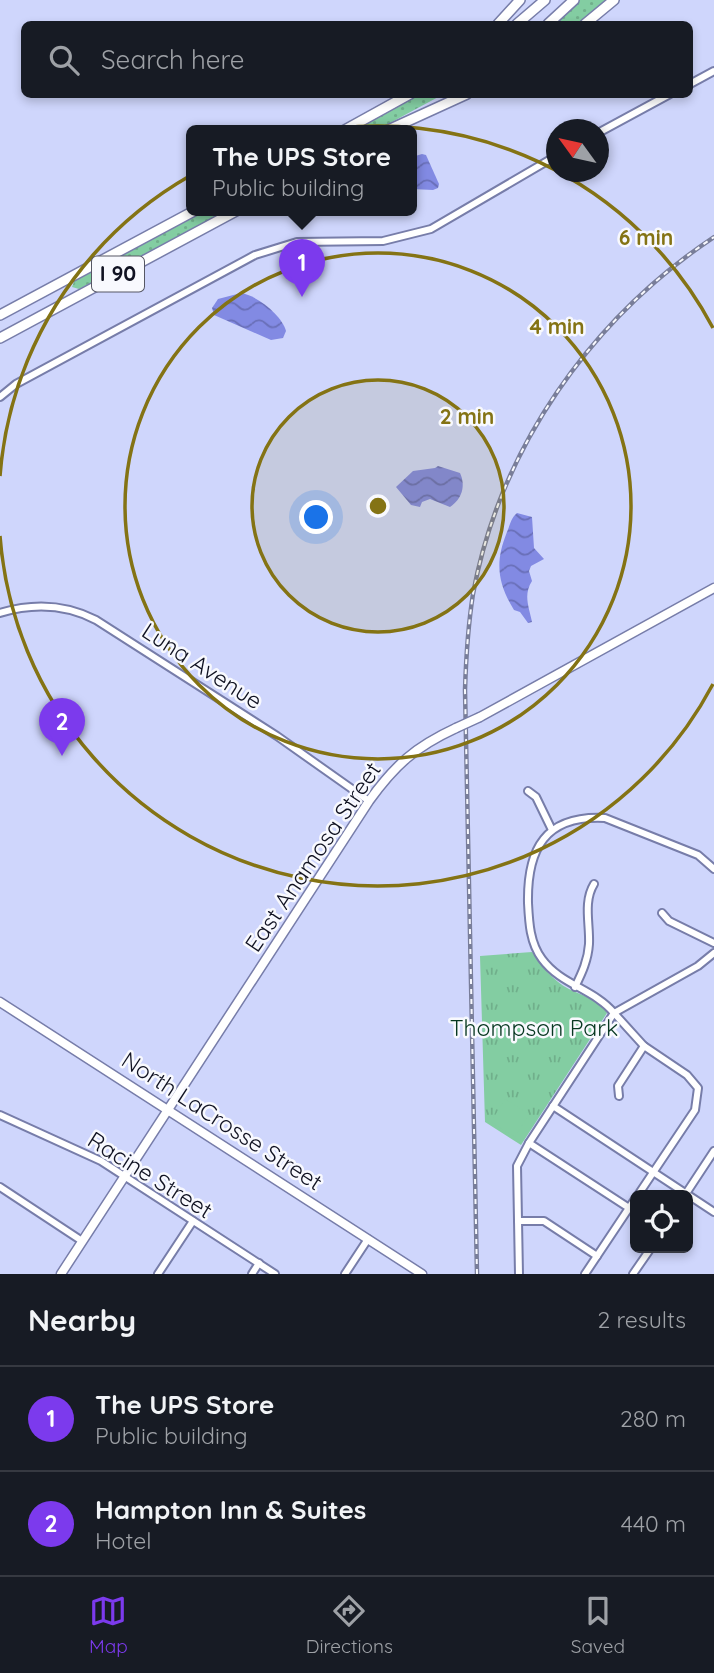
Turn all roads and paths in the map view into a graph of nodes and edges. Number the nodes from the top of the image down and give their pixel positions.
1 (520, 0) edge
2 (545, 0) edge
3 (573, 0) edge
4 (614, 0) edge
5 (501, 21) edge
6 (520, 21) edge
7 (551, 21) edge
8 (589, 21) edge
9 (714, 71) edge
10 (693, 82) edge
11 (396, 98) edge
12 (403, 98) edge
13 (445, 98) edge
14 (458, 98) edge
15 (663, 98) edge
16 (352, 125) edge
17 (353, 125) edge
18 (397, 125) edge
19 (399, 125) edge
20 (609, 127) edge
21 (546, 161) edge
22 (186, 215) edge
23 (227, 216) edge
24 (0, 315) edge
25 (0, 338) edge
26 (0, 397) edge
27 (714, 588) edge
28 (0, 612) edge
29 (528, 791) dead end
30 (369, 801) junction
31 (552, 830) junction
32 (714, 869) edge
33 (594, 884) dead end
34 (663, 913) dead end
35 (714, 943) edge
36 (714, 953) edge
37 (575, 987) junction
38 (0, 1002) edge
39 (614, 1013) junction
40 (644, 1046) junction
41 (619, 1096) dead end
42 (553, 1106) junction
43 (169, 1110) junction
44 (0, 1115) edge
45 (529, 1143) junction
46 (714, 1151) edge
47 (653, 1172) junction
48 (125, 1177) junction
49 (0, 1188) edge
50 (641, 1190) edge
51 (680, 1190) edge
52 (689, 1190) edge
53 (693, 1198) edge
54 (629, 1208) joint
55 (714, 1212) edge
56 (518, 1220) junction
57 (193, 1221) junction
58 (368, 1239) junction
59 (82, 1241) junction
60 (647, 1253) edge
61 (597, 1256) junction
62 (259, 1263) junction
63 (61, 1274) edge
64 (158, 1274) edge
65 (252, 1274) edge
66 (275, 1274) edge
67 (345, 1274) edge
68 (422, 1274) edge
69 (519, 1274) edge
70 (585, 1274) edge
71 (633, 1274) edge

1 - 5 highway
2 - 6 highway
3 - 7 highway
4 - 8 highway
9 - 10 street
11 - 16 highway
12 - 17 highway
13 - 18 highway
14 - 19 highway
15 - 20 street
21 - 26 street
22 - 24 highway, I 90
23 - 25 highway, I 90
27 - 30 main road, East Anamosa Street, bridge
28 - 30 street, Luna Avenue
29 - 31 street
30 - 43 main road, East Anamosa Street
31 - 32 street
31 - 37 street
33 - 37 street
34 - 35 street
36 - 39 street
37 - 39 street
38 - 43 main road, North LaCrosse Street
39 - 40 street
39 - 42 street
40 - 41 street
40 - 47 street
42 - 45 street
42 - 47 street
43 - 48 main road, East Anamosa Street
43 - 58 main road, North LaCrosse Street
44 - 48 street, Racine Street
45 - 54 street
45 - 56 street
46 - 52 street
47 - 50 street
47 - 51 street
48 - 57 street, Racine Street
48 - 59 main road, East Anamosa Street
49 - 59 street
53 - 55 street
54 - 61 street
56 - 61 street
56 - 69 street
57 - 62 street, Racine Street
57 - 64 street
58 - 67 street
58 - 68 main road, North LaCrosse Street
59 - 63 main road, East Anamosa Street
60 - 71 street
61 - 70 street
62 - 65 street
62 - 66 street, Racine Street

